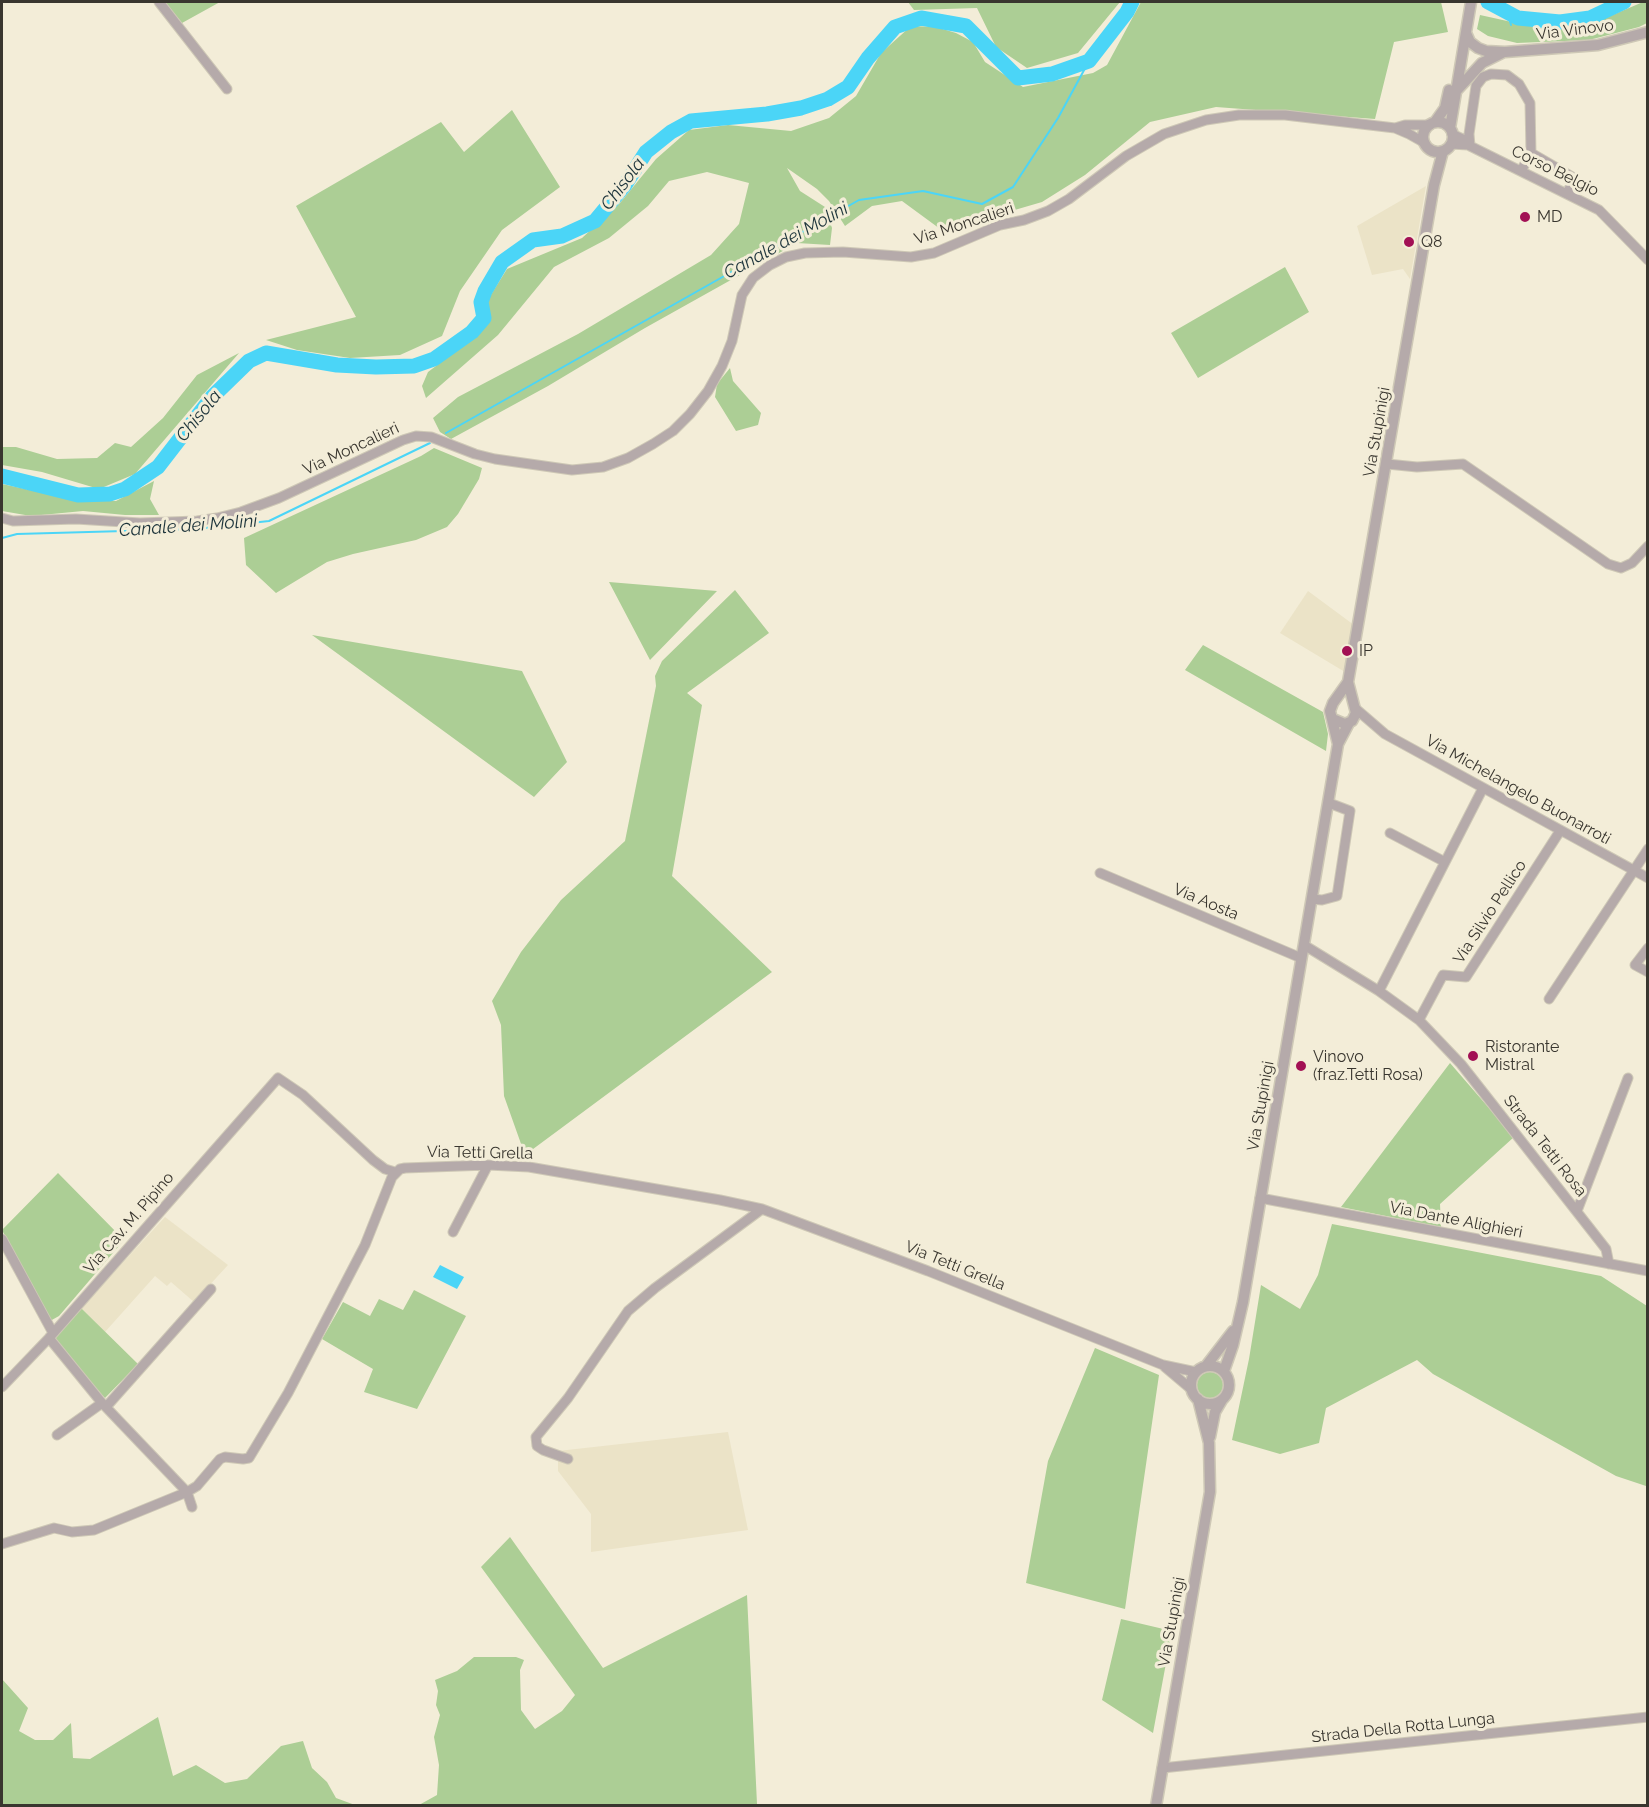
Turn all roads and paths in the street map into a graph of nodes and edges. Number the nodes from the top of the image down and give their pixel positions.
1 (159, 2) edge
2 (1464, 2) edge
3 (1472, 2) edge
4 (1464, 29) junction
5 (1647, 32) edge
6 (1505, 52) junction
7 (226, 88) dead end
8 (1456, 92) junction
9 (1433, 123) junction
10 (1395, 128) junction
11 (1449, 139) junction
12 (1426, 145) junction
13 (1469, 145) junction
14 (1531, 153) junction
15 (1521, 171) junction
16 (1434, 185) junction
17 (1567, 194) junction
18 (1646, 255) edge
19 (1387, 464) junction
20 (2, 518) edge
21 (1647, 546) edge
22 (1348, 682) junction
23 (1336, 700) junction
24 (1354, 705) junction
25 (1333, 719) junction
26 (1351, 722) junction
27 (1374, 726) junction
28 (1338, 744) junction
29 (1483, 788) junction
30 (1329, 803) junction
31 (1560, 831) junction
32 (1390, 833) dead end
33 (1647, 849) edge
34 (1445, 862) junction
35 (1633, 870) junction
36 (1100, 873) dead end
37 (1647, 878) edge
38 (1312, 899) junction
39 (1304, 945) junction
40 (1647, 948) edge
41 (1301, 958) junction
42 (1647, 972) edge
43 (1379, 991) junction
44 (1549, 999) dead end
45 (1419, 1020) junction
46 (1628, 1077) dead end
47 (488, 1165) junction
48 (395, 1172) junction
49 (1260, 1198) junction
50 (762, 1209) junction
51 (1577, 1211) junction
52 (453, 1233) dead end
53 (2, 1239) edge
54 (1609, 1264) junction
55 (1647, 1270) edge
56 (211, 1289) dead end
57 (1239, 1317) junction
58 (51, 1336) junction
59 (1163, 1365) junction
60 (1201, 1369) junction
61 (1224, 1371) junction
62 (2, 1387) edge
63 (1191, 1389) junction
64 (1198, 1399) junction
65 (1222, 1400) junction
66 (104, 1405) junction
67 (57, 1435) dead end
68 (1209, 1443) junction
69 (568, 1459) dead end
70 (187, 1492) junction
71 (192, 1507) dead end
72 (2, 1544) edge
73 (1647, 1717) edge
74 (1162, 1768) junction
75 (1156, 1806) edge

1 - 7 street
2 - 4 street
3 - 4 street
4 - 6 street, Via Vinovo
4 - 8 street, Via Stupinigi
4 - 9 street
5 - 6 street, Via Vinovo
6 - 8 street, Via Vinovo
8 - 11 street, Via Stupinigi
9 - 10 street, Via Moncalieri
9 - 11 street
9 - 12 street
10 - 12 street, Via Moncalieri
10 - 20 street, Via Moncalieri
11 - 12 street
11 - 13 street, Corso Belgio
11 - 16 street, Via Stupinigi
12 - 16 street, Via Stupinigi
13 - 14 street
13 - 15 street, Corso Belgio
14 - 15 street
14 - 17 street
15 - 17 street, Corso Belgio
16 - 19 street, Via Stupinigi
17 - 18 street, Corso Belgio
19 - 21 street
19 - 22 street, Via Stupinigi
22 - 23 street, Via Stupinigi
22 - 24 street, Via Stupinigi
23 - 24 street
23 - 25 street
24 - 26 street
24 - 27 street, Via Michelangelo Buonarroti
25 - 26 street
25 - 28 street, Via Stupinigi
26 - 27 street, Via Michelangelo Buonarroti
26 - 28 street, Via Stupinigi
27 - 29 street, Via Michelangelo Buonarroti
28 - 30 street, Via Stupinigi
29 - 31 street, Via Michelangelo Buonarroti
29 - 34 street
30 - 38 street, Via Stupinigi
30 - 38 street
31 - 35 street, Via Michelangelo Buonarroti
31 - 45 street, Via Silvio Pellico
32 - 34 street
33 - 35 street
34 - 43 street
35 - 37 street, Via Michelangelo Buonarroti
35 - 44 street
36 - 41 street, Via Aosta
38 - 39 street, Via Stupinigi
39 - 41 street, Via Stupinigi
39 - 43 street, Strada Tetti Rosa
40 - 42 street
41 - 49 street, Via Stupinigi
43 - 45 street, Strada Tetti Rosa
45 - 51 street, Strada Tetti Rosa
46 - 51 street
47 - 48 street, Via Tetti Grella
47 - 50 street, Via Tetti Grella
47 - 52 street
48 - 58 street, Via Cav. M. Pipino
48 - 70 street
49 - 54 street, Via Dante Alighieri
49 - 57 street, Via Stupinigi
50 - 59 street, Via Tetti Grella
50 - 69 street
51 - 54 street, Strada Tetti Rosa
53 - 58 street
54 - 55 street, Via Dante Alighieri
56 - 66 street
57 - 60 street, Via Stupinigi
57 - 61 street, Via Stupinigi
58 - 62 street, Via Cav. M. Pipino
58 - 66 street
59 - 60 street, Via Tetti Grella
59 - 63 street, Via Tetti Grella
60 - 61 street
60 - 63 street, Via Stupinigi
61 - 65 street, Via Stupinigi
63 - 64 street, Via Stupinigi
64 - 65 street
64 - 68 street, Via Stupinigi
65 - 68 street, Via Stupinigi
66 - 67 street
66 - 70 street
68 - 74 street, Via Stupinigi
70 - 71 street
70 - 72 street
73 - 74 street, Strada Della Rotta Lunga
74 - 75 street, Via Stupinigi

